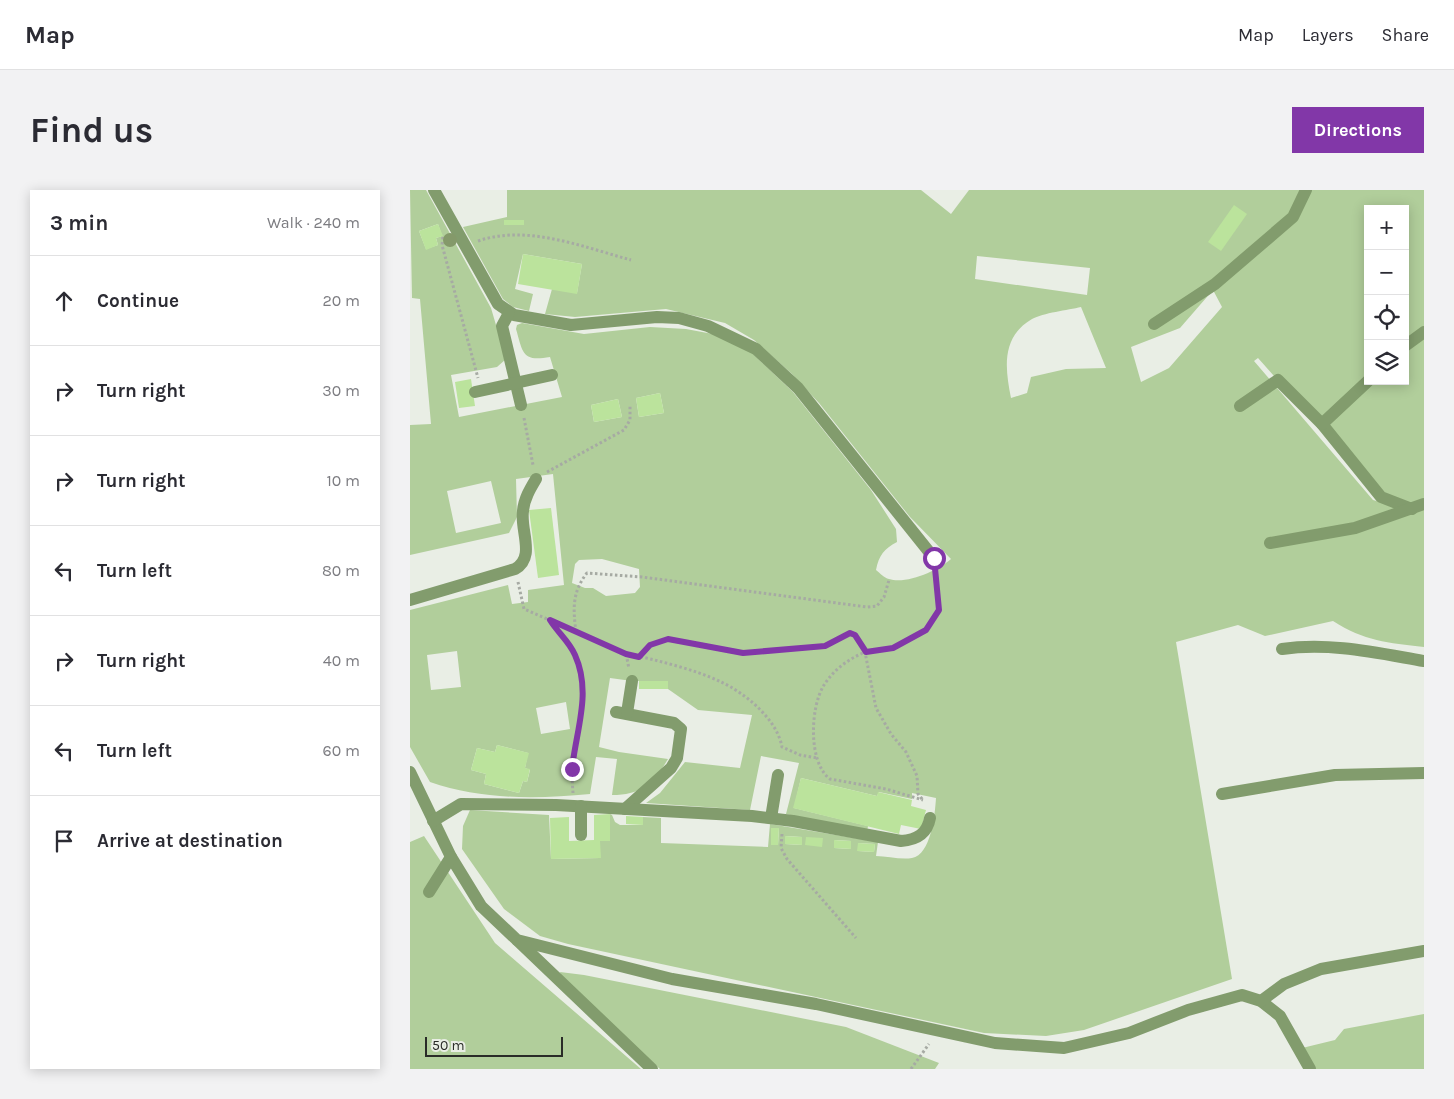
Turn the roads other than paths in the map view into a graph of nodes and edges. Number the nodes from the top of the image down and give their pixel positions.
1 (434, 190) edge
2 (1306, 190) edge
3 (509, 313) junction
4 (1154, 324) dead end
5 (1424, 332) edge
6 (1409, 343) edge
7 (552, 374) dead end
8 (516, 383) junction
9 (1364, 385) edge
10 (478, 391) road end
11 (521, 405) road end
12 (1240, 406) dead end
13 (1322, 424) junction
14 (536, 478) road end
15 (1418, 507) edge
16 (1270, 543) dead end
17 (934, 558) road end
18 (410, 600) edge
19 (1282, 649) dead end
20 (1424, 661) edge
21 (632, 681) road end
22 (410, 772) edge
23 (1424, 773) edge
24 (778, 775) dead end
25 (1222, 794) dead end
26 (578, 806) junction
27 (625, 809) junction
28 (771, 818) junction
29 (930, 818) road end
30 (433, 821) junction
31 (581, 835) dead end
32 (451, 857) junction
33 (429, 892) dead end
34 (517, 940) junction
35 (1424, 951) edge
36 (1261, 1001) junction
37 (652, 1069) edge
38 (1310, 1069) edge

1 - 3 street
2 - 4 street
3 - 8 street
3 - 17 street
5 - 6 street
7 - 8 street
8 - 10 street
8 - 11 street
9 - 13 street
12 - 13 street
13 - 15 street
14 - 18 street
15 - 16 street
19 - 20 street
21 - 27 street
22 - 30 street
23 - 25 street
24 - 28 street
26 - 27 street
26 - 30 street
26 - 31 street
27 - 28 street
28 - 29 street
30 - 32 street
32 - 33 street
32 - 34 street
34 - 36 street
34 - 37 street
35 - 36 street
36 - 38 street

